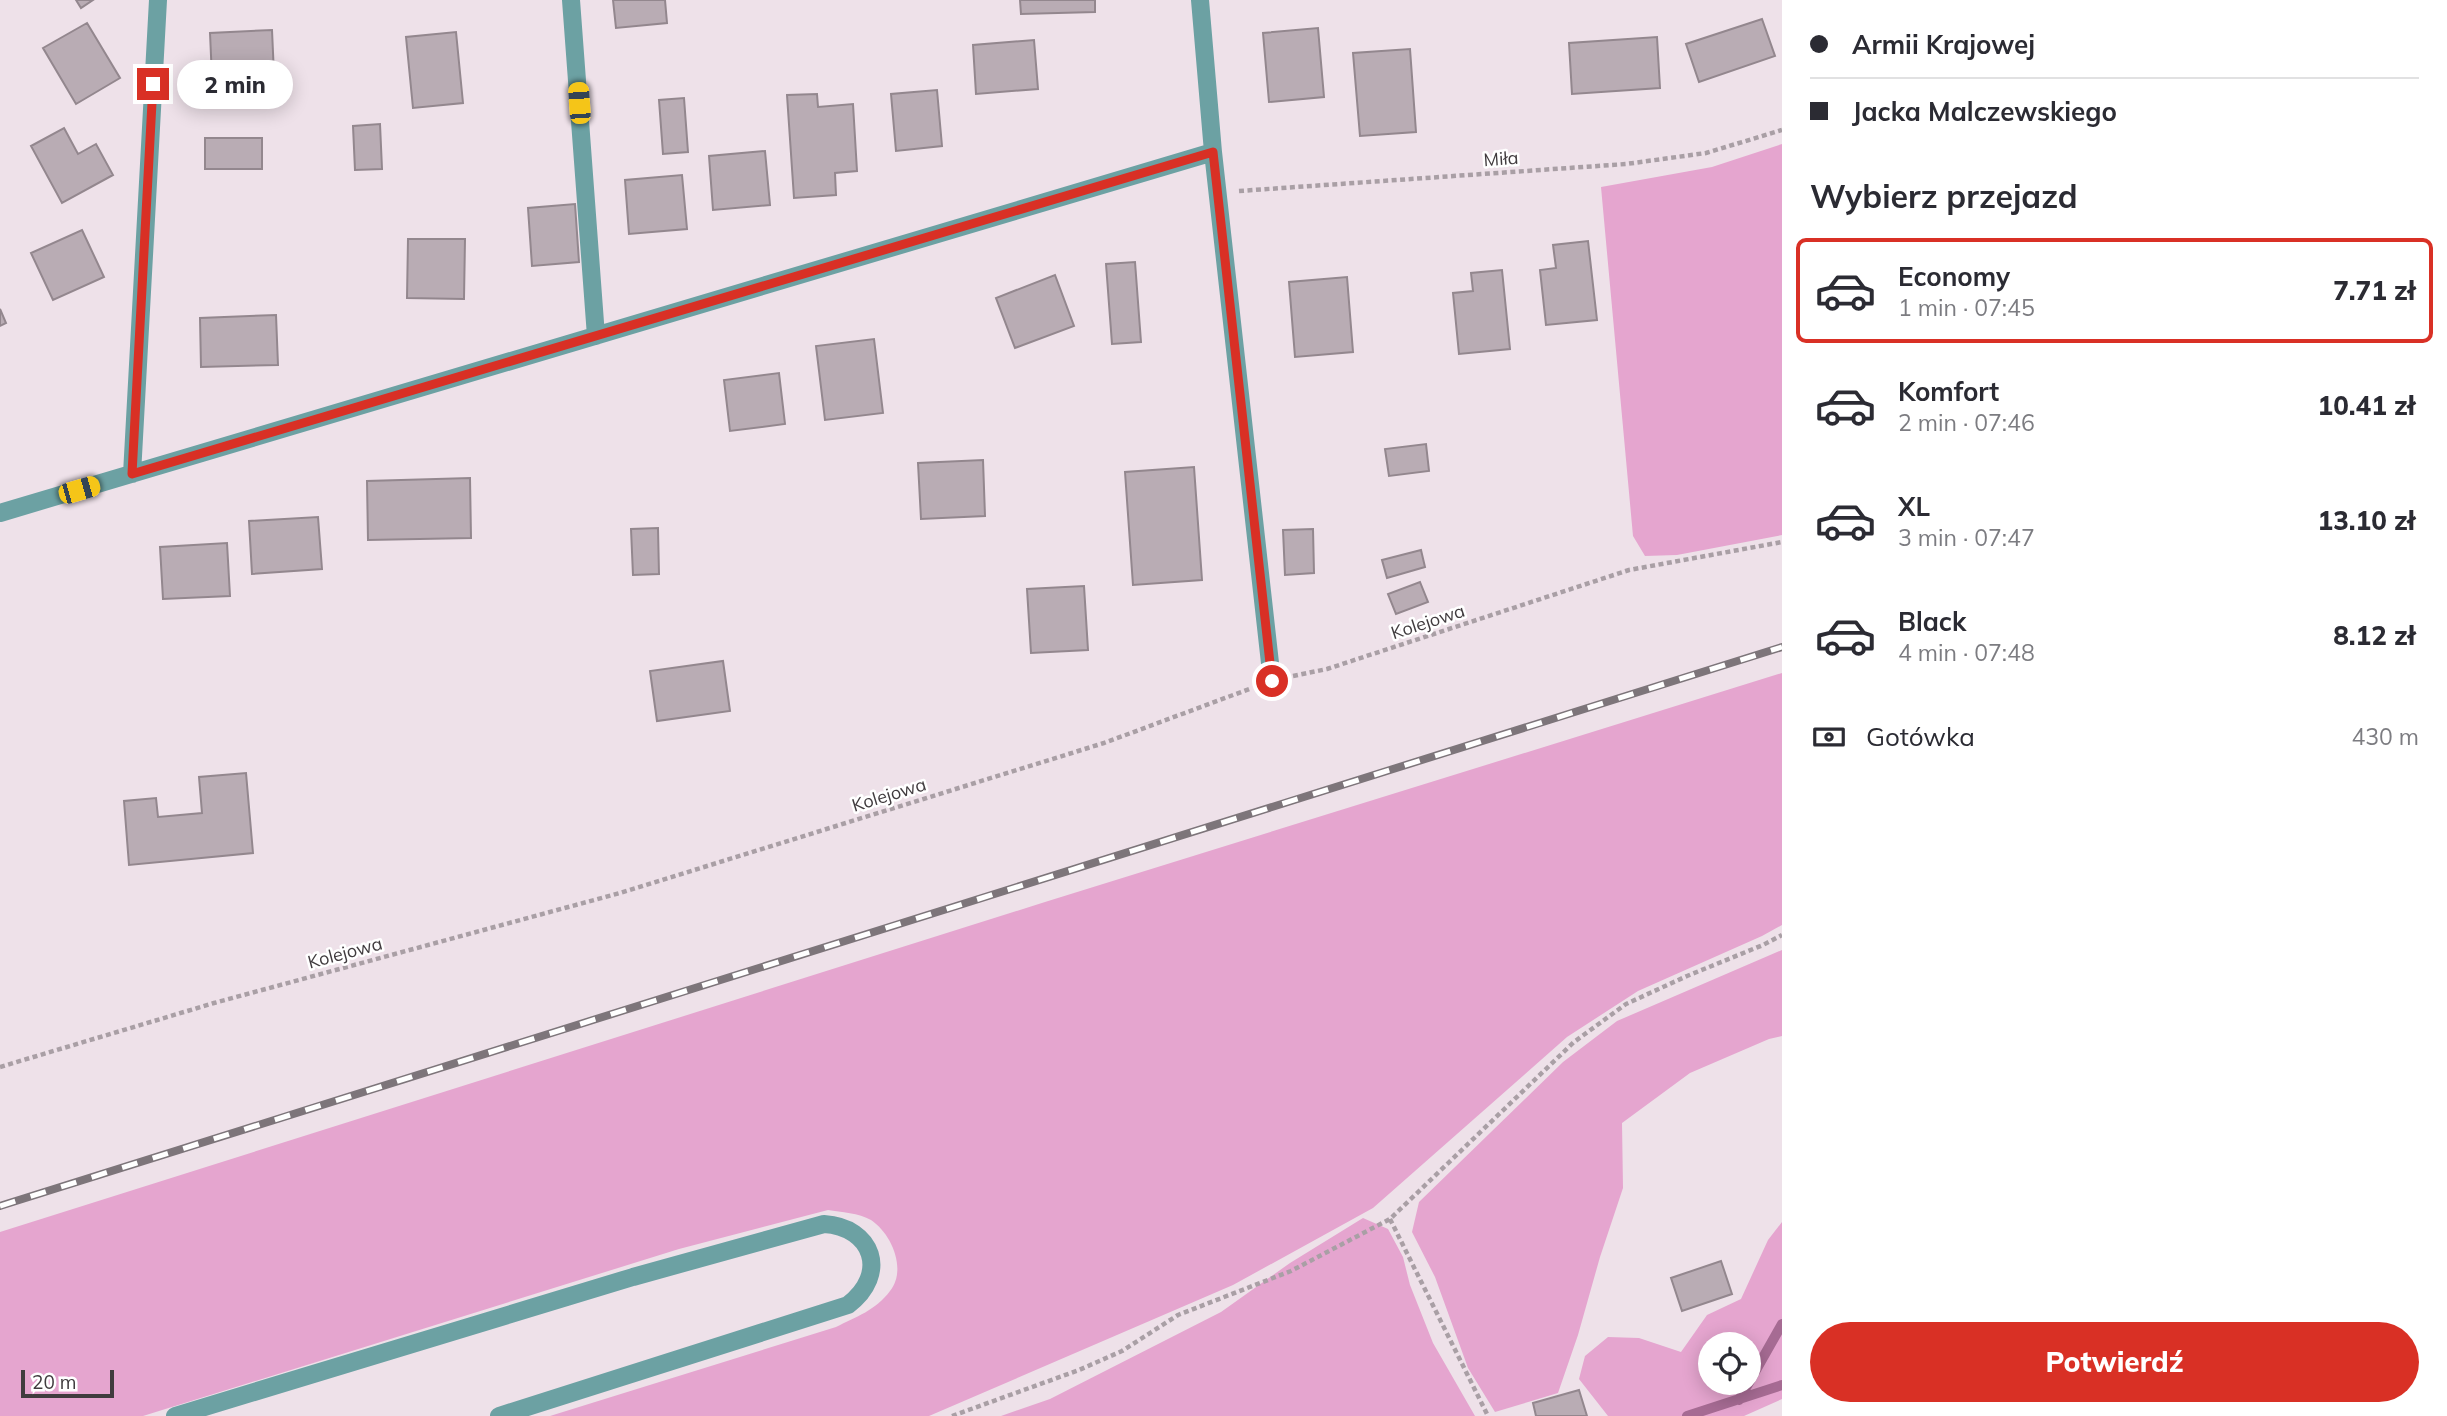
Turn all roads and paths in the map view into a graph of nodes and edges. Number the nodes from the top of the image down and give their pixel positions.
1 (158, 0) edge
2 (571, 0) edge
3 (1200, 0) edge
4 (1782, 130) edge
5 (1213, 152) junction
6 (1218, 193) junction
7 (596, 336) junction
8 (132, 474) junction
9 (0, 513) edge
10 (1782, 542) edge
11 (1272, 681) junction
12 (1782, 935) edge
13 (0, 1067) edge
14 (1390, 1219) junction
15 (174, 1416) edge
16 (499, 1416) edge
17 (952, 1416) edge
18 (1488, 1416) edge

1 - 8 street
2 - 7 street
3 - 5 street
4 - 6 path, Miła
5 - 6 street
5 - 7 street
6 - 11 street
7 - 8 street
8 - 9 street
10 - 11 path, Kolejowa
11 - 13 path, Kolejowa
12 - 14 path
14 - 17 path
14 - 18 path
15 - 16 street

